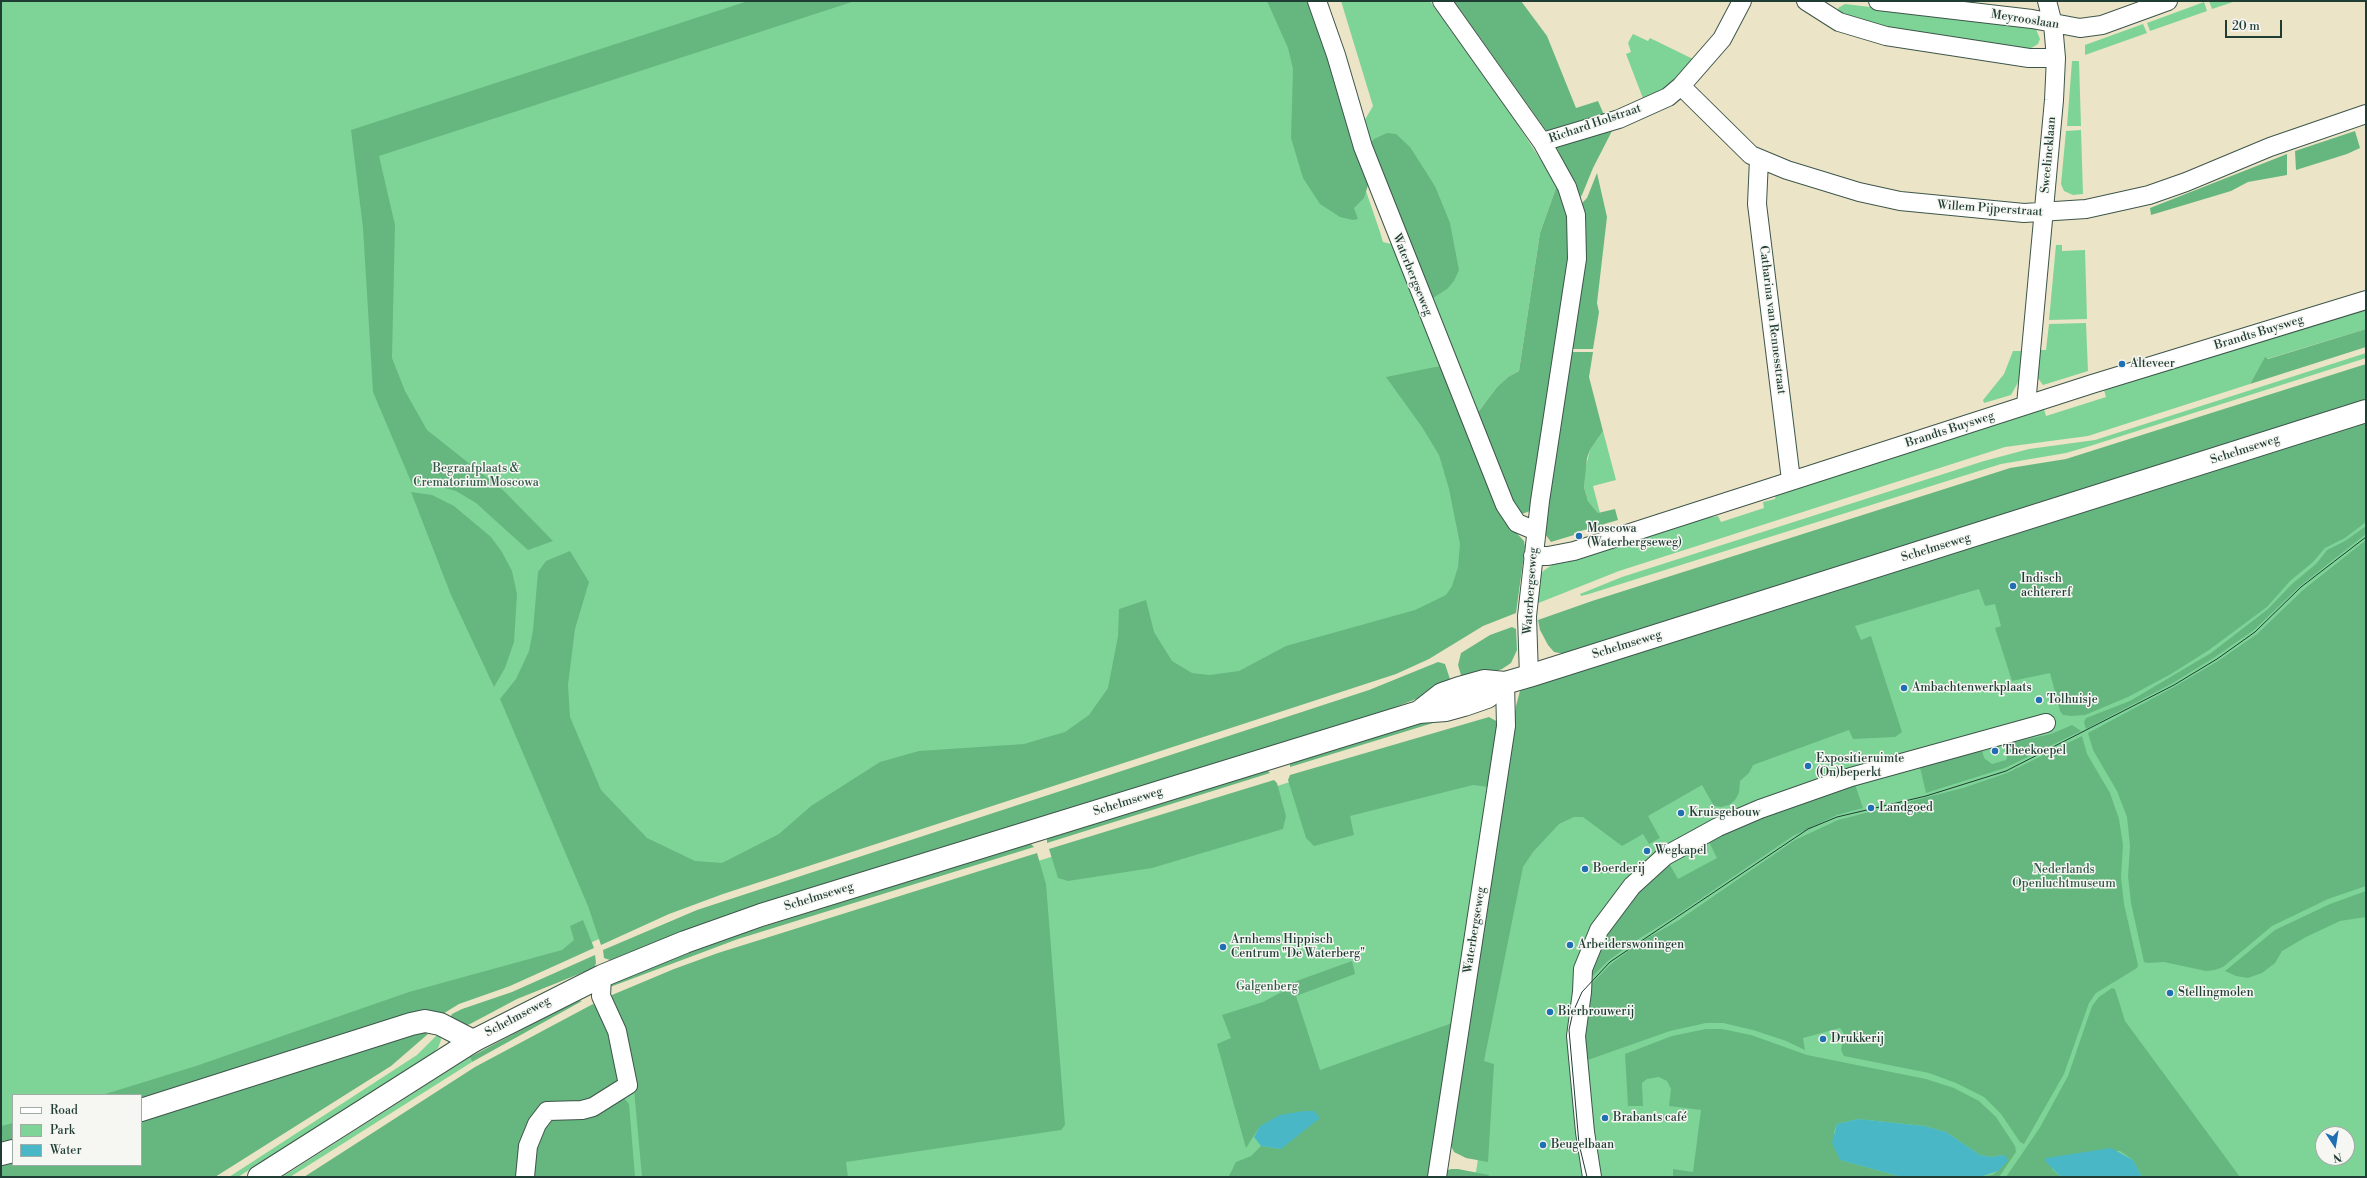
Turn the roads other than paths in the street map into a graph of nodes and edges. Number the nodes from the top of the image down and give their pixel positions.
1 (1317, 1) edge
2 (1442, 1) edge
3 (1742, 1) edge
4 (1806, 1) edge
5 (1878, 1) edge
6 (2047, 1) edge
7 (2168, 1) edge
8 (2053, 24) junction
9 (2056, 58) junction
10 (1681, 86) junction
11 (2366, 114) edge
12 (1542, 142) junction
13 (1759, 159) junction
14 (2044, 213) junction
15 (2366, 300) edge
16 (2026, 405) junction
17 (2366, 411) edge
18 (1791, 480) junction
19 (1536, 531) junction
20 (1533, 556) junction
21 (1529, 676) junction
22 (1505, 683) junction
23 (2046, 723) dead end
24 (602, 976) junction
25 (473, 1041) junction
26 (142, 1110) edge
27 (12, 1151) edge
28 (1, 1154) edge
29 (259, 1177) edge
30 (525, 1177) edge
31 (1437, 1177) edge
32 (1592, 1177) edge

1 - 19 street, Waterbergseweg
2 - 12 street, Waterbergseweg
3 - 10 street, Richard Holstraat
4 - 9 street
5 - 8 street, Meyrooslaan
6 - 8 street, Sweelincklaan
7 - 8 street, Meyrooslaan
8 - 9 street, Sweelincklaan
9 - 14 street, Sweelincklaan
10 - 12 street, Richard Holstraat
10 - 13 street, Willem Pijperstraat
11 - 14 street, Willem Pijperstraat
12 - 19 street, Waterbergseweg
13 - 14 street, Willem Pijperstraat
13 - 18 street, Catharina van Rennesstraat
14 - 16 street, Sweelincklaan
15 - 16 street, Brandts Buysweg
16 - 18 street, Brandts Buysweg
17 - 21 main road, Schelmseweg
18 - 20 street, Brandts Buysweg
19 - 20 street, Waterbergseweg
20 - 21 street, Waterbergseweg
21 - 22 main road, Schelmseweg
22 - 24 main road, Schelmseweg
22 - 31 street, Waterbergseweg
23 - 32 street
24 - 25 main road, Schelmseweg
24 - 30 street
25 - 26 main road
25 - 29 main road, Schelmseweg
27 - 28 main road

